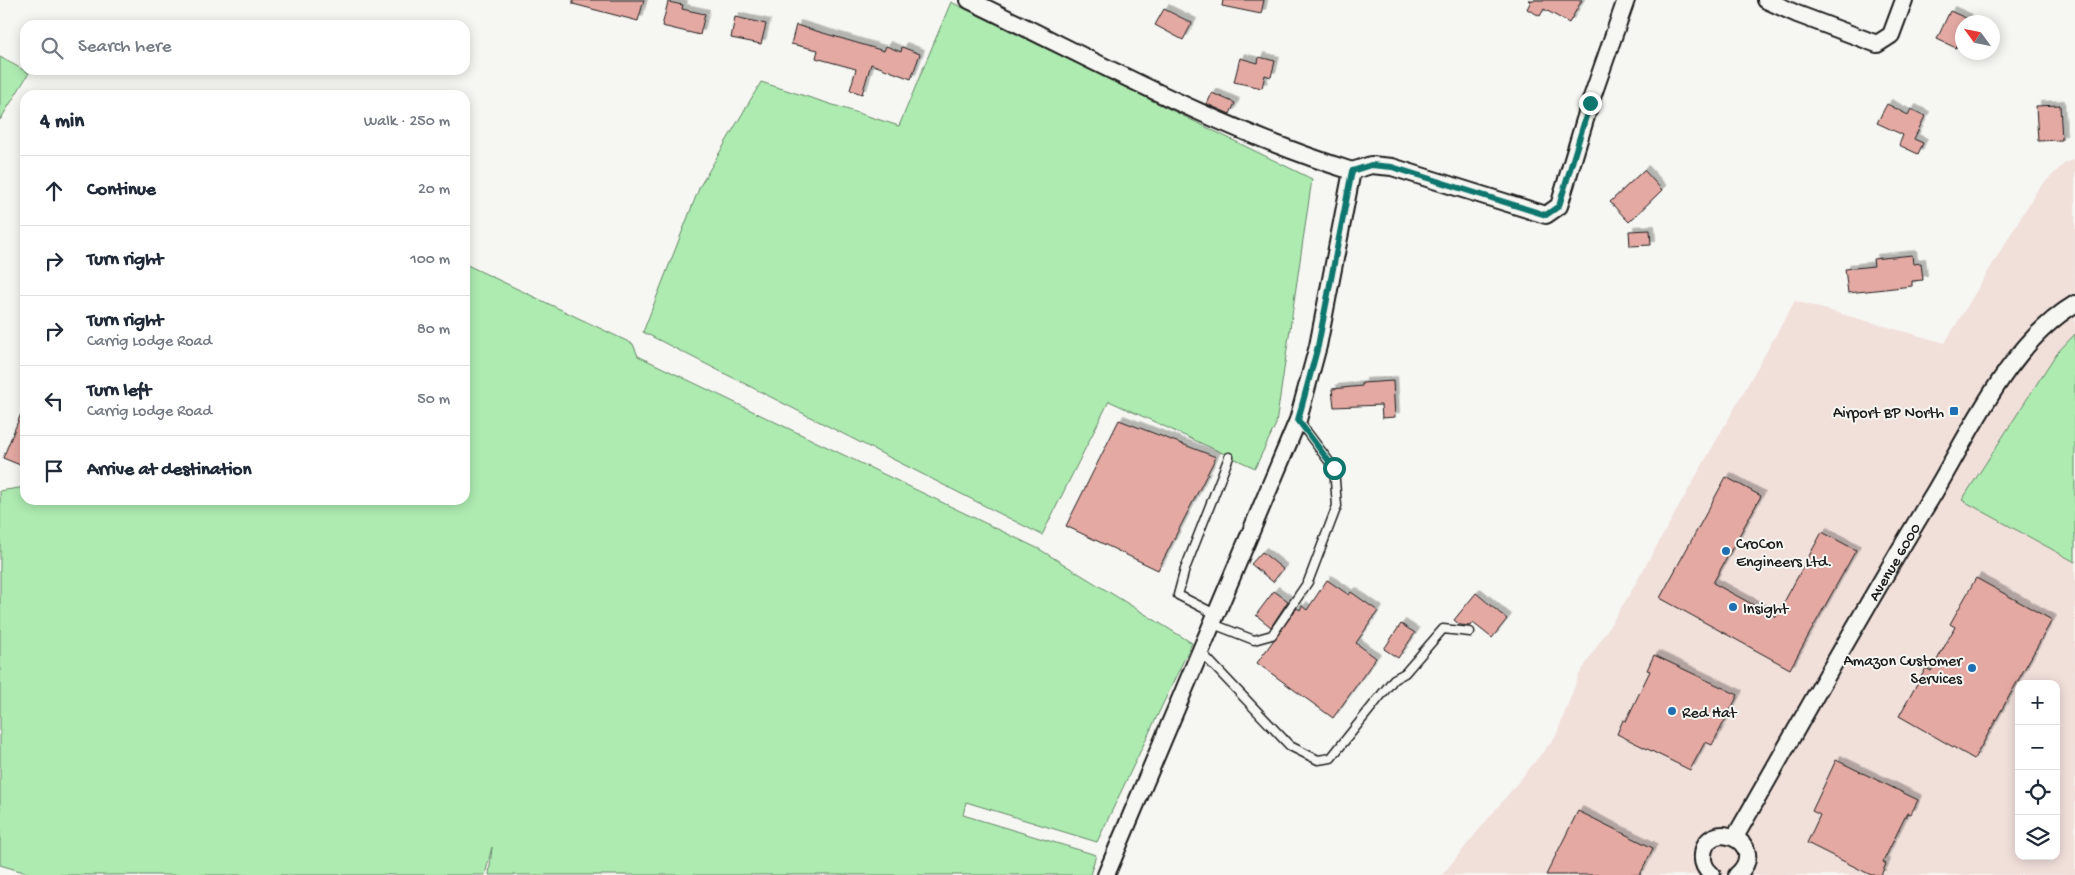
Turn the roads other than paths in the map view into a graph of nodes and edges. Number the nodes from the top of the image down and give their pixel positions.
1 (969, 0) edge
2 (1626, 0) edge
3 (1766, 0) edge
4 (1904, 0) edge
5 (1352, 171) junction
6 (2075, 304) edge
7 (1298, 420) junction
8 (1230, 456) dead end
9 (1215, 619) junction
10 (1470, 632) dead end
11 (1200, 651) junction
12 (1735, 837) junction
13 (1744, 873) edge
14 (1106, 875) edge
15 (1712, 875) edge

1 - 5 street
2 - 5 street
3 - 4 street
5 - 7 street
6 - 12 street, Avenue 6000
7 - 9 street
7 - 9 lane
8 - 9 lane
9 - 11 street
10 - 11 lane
11 - 14 street
12 - 13 street
12 - 15 street

